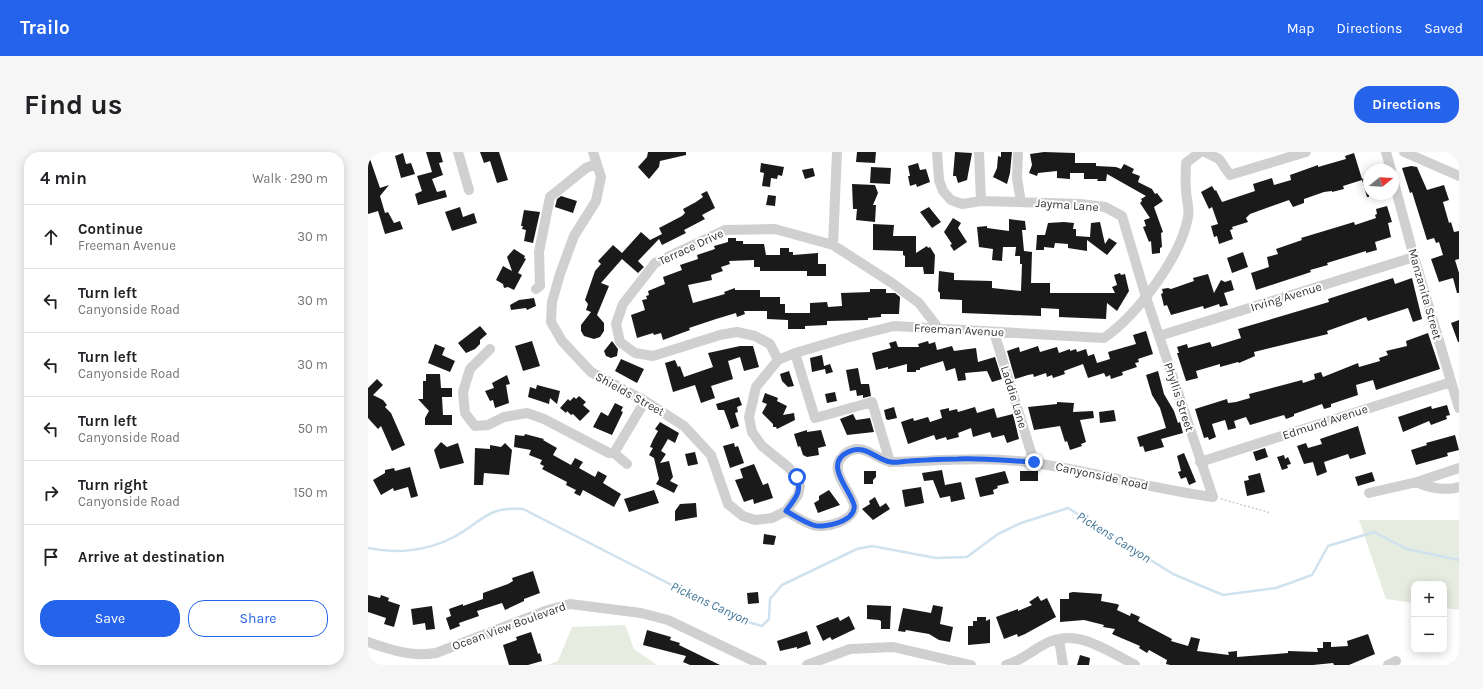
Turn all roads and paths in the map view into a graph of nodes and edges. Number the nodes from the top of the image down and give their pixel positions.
1 (458, 152) edge
2 (593, 152) edge
3 (837, 152) edge
4 (937, 152) edge
5 (979, 152) edge
6 (1018, 152) edge
7 (1200, 152) edge
8 (1205, 152) edge
9 (1306, 152) edge
10 (1386, 152) edge
11 (1404, 152) edge
12 (596, 164) junction
13 (1389, 164) edge
14 (1459, 176) edge
15 (469, 190) dead end
16 (1399, 200) edge
17 (981, 201) junction
18 (1021, 202) junction
19 (833, 245) junction
20 (1414, 257) junction
21 (536, 289) dead end
22 (1146, 297) junction
23 (939, 328) junction
24 (994, 332) junction
25 (1159, 336) junction
26 (490, 349) dead end
27 (795, 353) junction
28 (778, 360) junction
29 (1451, 382) junction
30 (645, 400) junction
31 (1459, 408) edge
32 (614, 453) junction
33 (890, 462) junction
34 (1034, 462) junction
35 (1200, 462) junction
36 (627, 464) dead end
37 (1459, 468) edge
38 (1417, 482) junction
39 (1459, 487) edge
40 (1369, 493) dead end
41 (1213, 497) junction
42 (786, 511) junction
43 (1271, 514) dead end
44 (1059, 638) junction
45 (368, 642) edge
46 (948, 663) edge
47 (762, 665) edge
48 (807, 665) edge
49 (971, 665) edge
50 (1006, 665) edge
51 (1063, 665) edge
52 (1135, 665) edge

1 - 15 street
2 - 12 street, Shields Street
3 - 19 street
4 - 17 street, Jayma Lane
5 - 17 street
6 - 18 street, Jayma Lane
7 - 22 street, Freeman Avenue
8 - 9 street
10 - 13 street
11 - 14 street
12 - 21 street
12 - 30 street, Shields Street
16 - 20 street, Manzanita Street
17 - 18 street, Jayma Lane
18 - 22 street, Jayma Lane
19 - 23 street, Terrace Drive
19 - 28 street, Terrace Drive
20 - 25 street, Irving Avenue
20 - 29 street, Manzanita Street
22 - 24 street, Freeman Avenue
22 - 25 street, Phyllis Street
23 - 24 street, Freeman Avenue
23 - 27 street, Freeman Avenue
24 - 34 street, Laddie Lane
25 - 35 street, Phyllis Street
26 - 32 street
27 - 28 street, Freeman Avenue
27 - 33 street
28 - 42 street, Freeman Avenue
29 - 31 street, Manzanita Street
29 - 35 street, Edmund Avenue
30 - 32 street
30 - 42 street, Shields Street
32 - 36 street
33 - 34 street, Canyonside Road
33 - 42 street, Canyonside Road
34 - 41 street, Canyonside Road
35 - 41 street, Phyllis Street
37 - 38 street
38 - 39 street
38 - 40 street
41 - 43 path
44 - 50 street
44 - 51 street
44 - 52 street
45 - 47 street, Ocean View Boulevard
46 - 48 street
46 - 49 street

